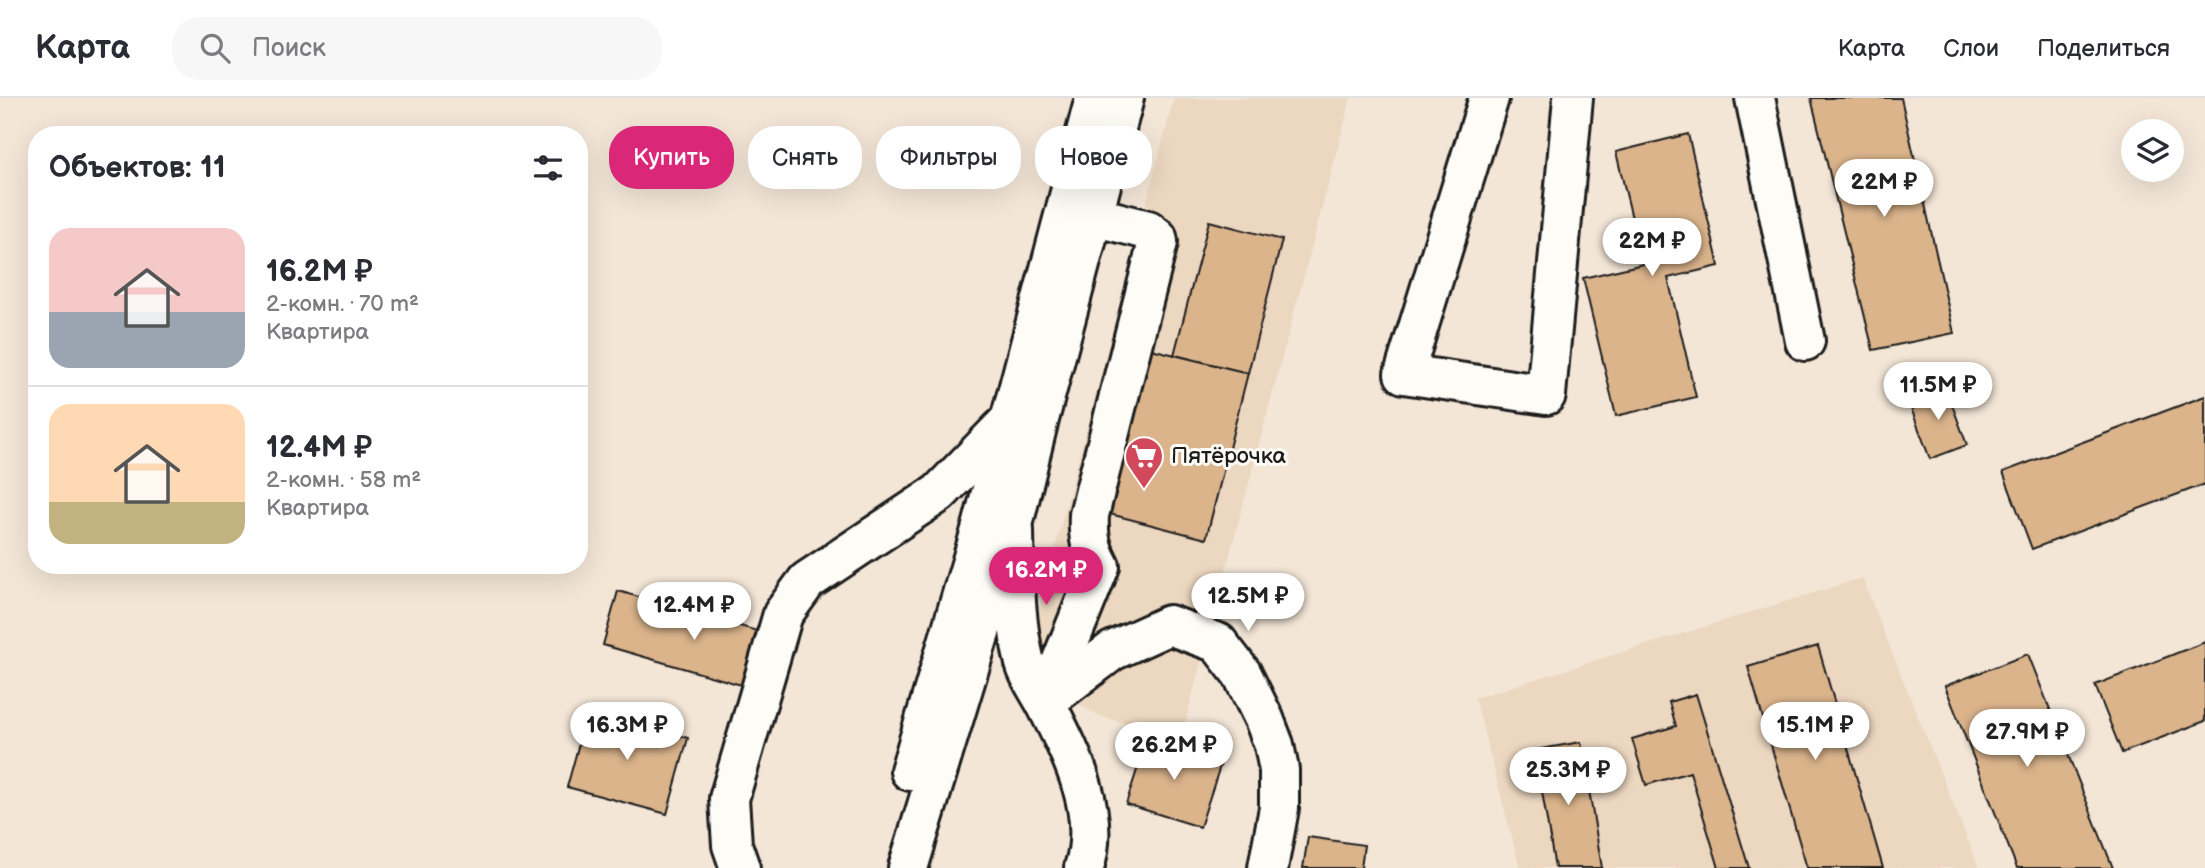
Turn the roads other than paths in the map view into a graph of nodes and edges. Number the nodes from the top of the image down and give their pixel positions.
1 (1095, 98) edge
2 (1124, 98) edge
3 (1489, 98) edge
4 (1573, 98) edge
5 (1755, 98) edge
6 (1093, 216) junction
7 (1805, 341) dead end
8 (1009, 421) junction
9 (1014, 521) junction
10 (1045, 702) junction
11 (740, 868) edge
12 (882, 868) edge
13 (908, 868) edge
14 (1084, 868) edge
15 (1268, 868) edge

1 - 8 main road
2 - 6 main road
3 - 4 main road
5 - 7 main road
6 - 9 main road
6 - 10 main road
8 - 11 main road
8 - 12 main road
9 - 10 main road
9 - 13 main road
10 - 14 main road
10 - 15 main road

